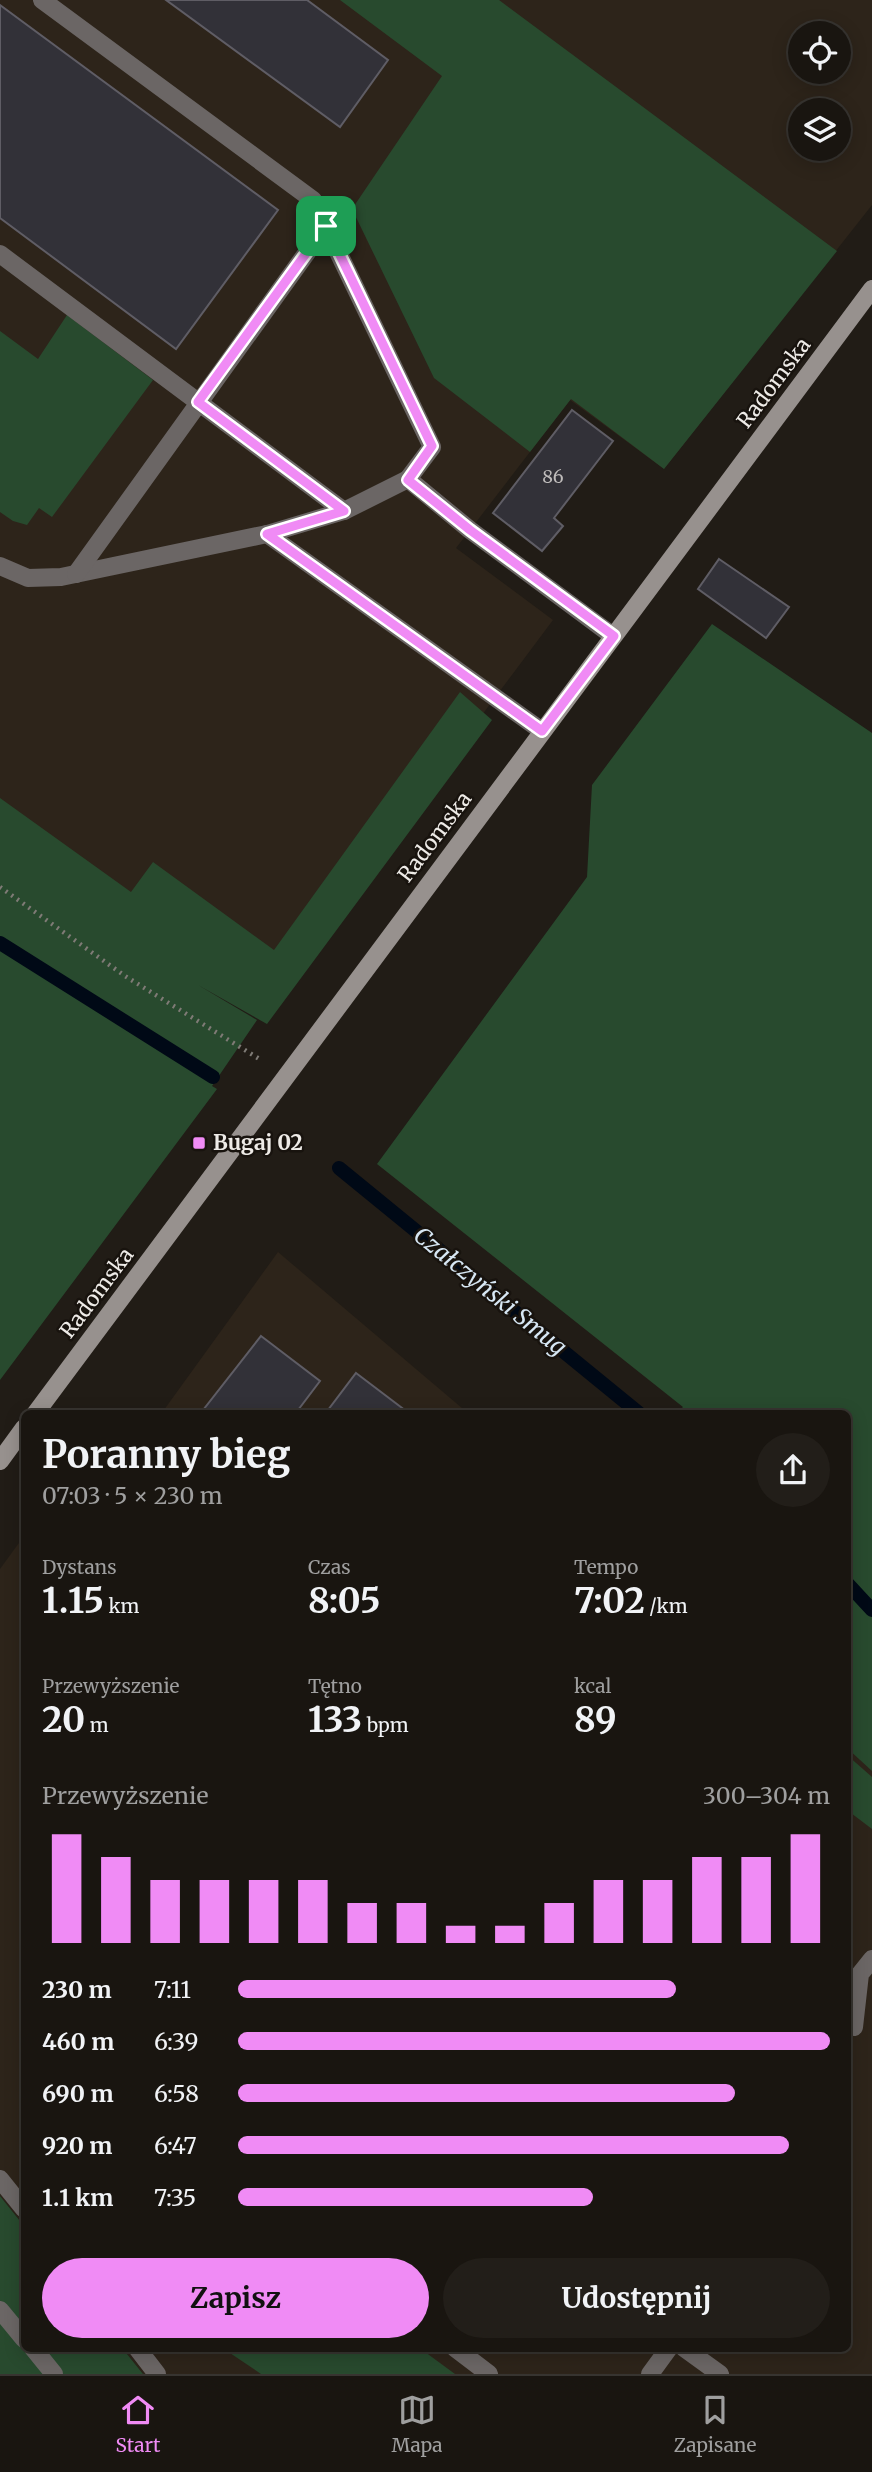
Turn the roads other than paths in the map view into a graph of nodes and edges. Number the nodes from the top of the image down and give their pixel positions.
1 (42, 0) edge
2 (326, 226) junction
3 (0, 254) edge
4 (872, 289) edge
5 (198, 402) junction
6 (408, 480) junction
7 (344, 511) junction
8 (267, 534) junction
9 (0, 566) edge
10 (76, 574) junction
11 (614, 636) junction
12 (542, 731) junction
13 (38, 1410) edge
14 (21, 1437) edge
15 (0, 1461) edge
16 (872, 1959) edge
17 (851, 2018) edge
18 (0, 2179) edge
19 (21, 2205) edge
20 (0, 2310) edge
21 (21, 2335) edge
22 (36, 2352) edge
23 (139, 2352) edge
24 (460, 2352) edge
25 (666, 2352) edge
26 (690, 2352) edge
27 (54, 2374) edge
28 (157, 2374) edge
29 (489, 2374) edge
30 (650, 2374) edge
31 (720, 2374) edge

1 - 2 street
2 - 5 street
2 - 6 street
3 - 5 street
4 - 11 street, Radomska
5 - 7 street
5 - 10 street
6 - 7 street
6 - 11 street
7 - 8 street
8 - 10 street
8 - 12 street
9 - 10 street
11 - 12 street, Radomska
12 - 13 street, Radomska
14 - 15 street
16 - 17 street
18 - 19 street
20 - 21 street
22 - 27 street
23 - 28 street
24 - 29 street
25 - 30 street
26 - 31 street

